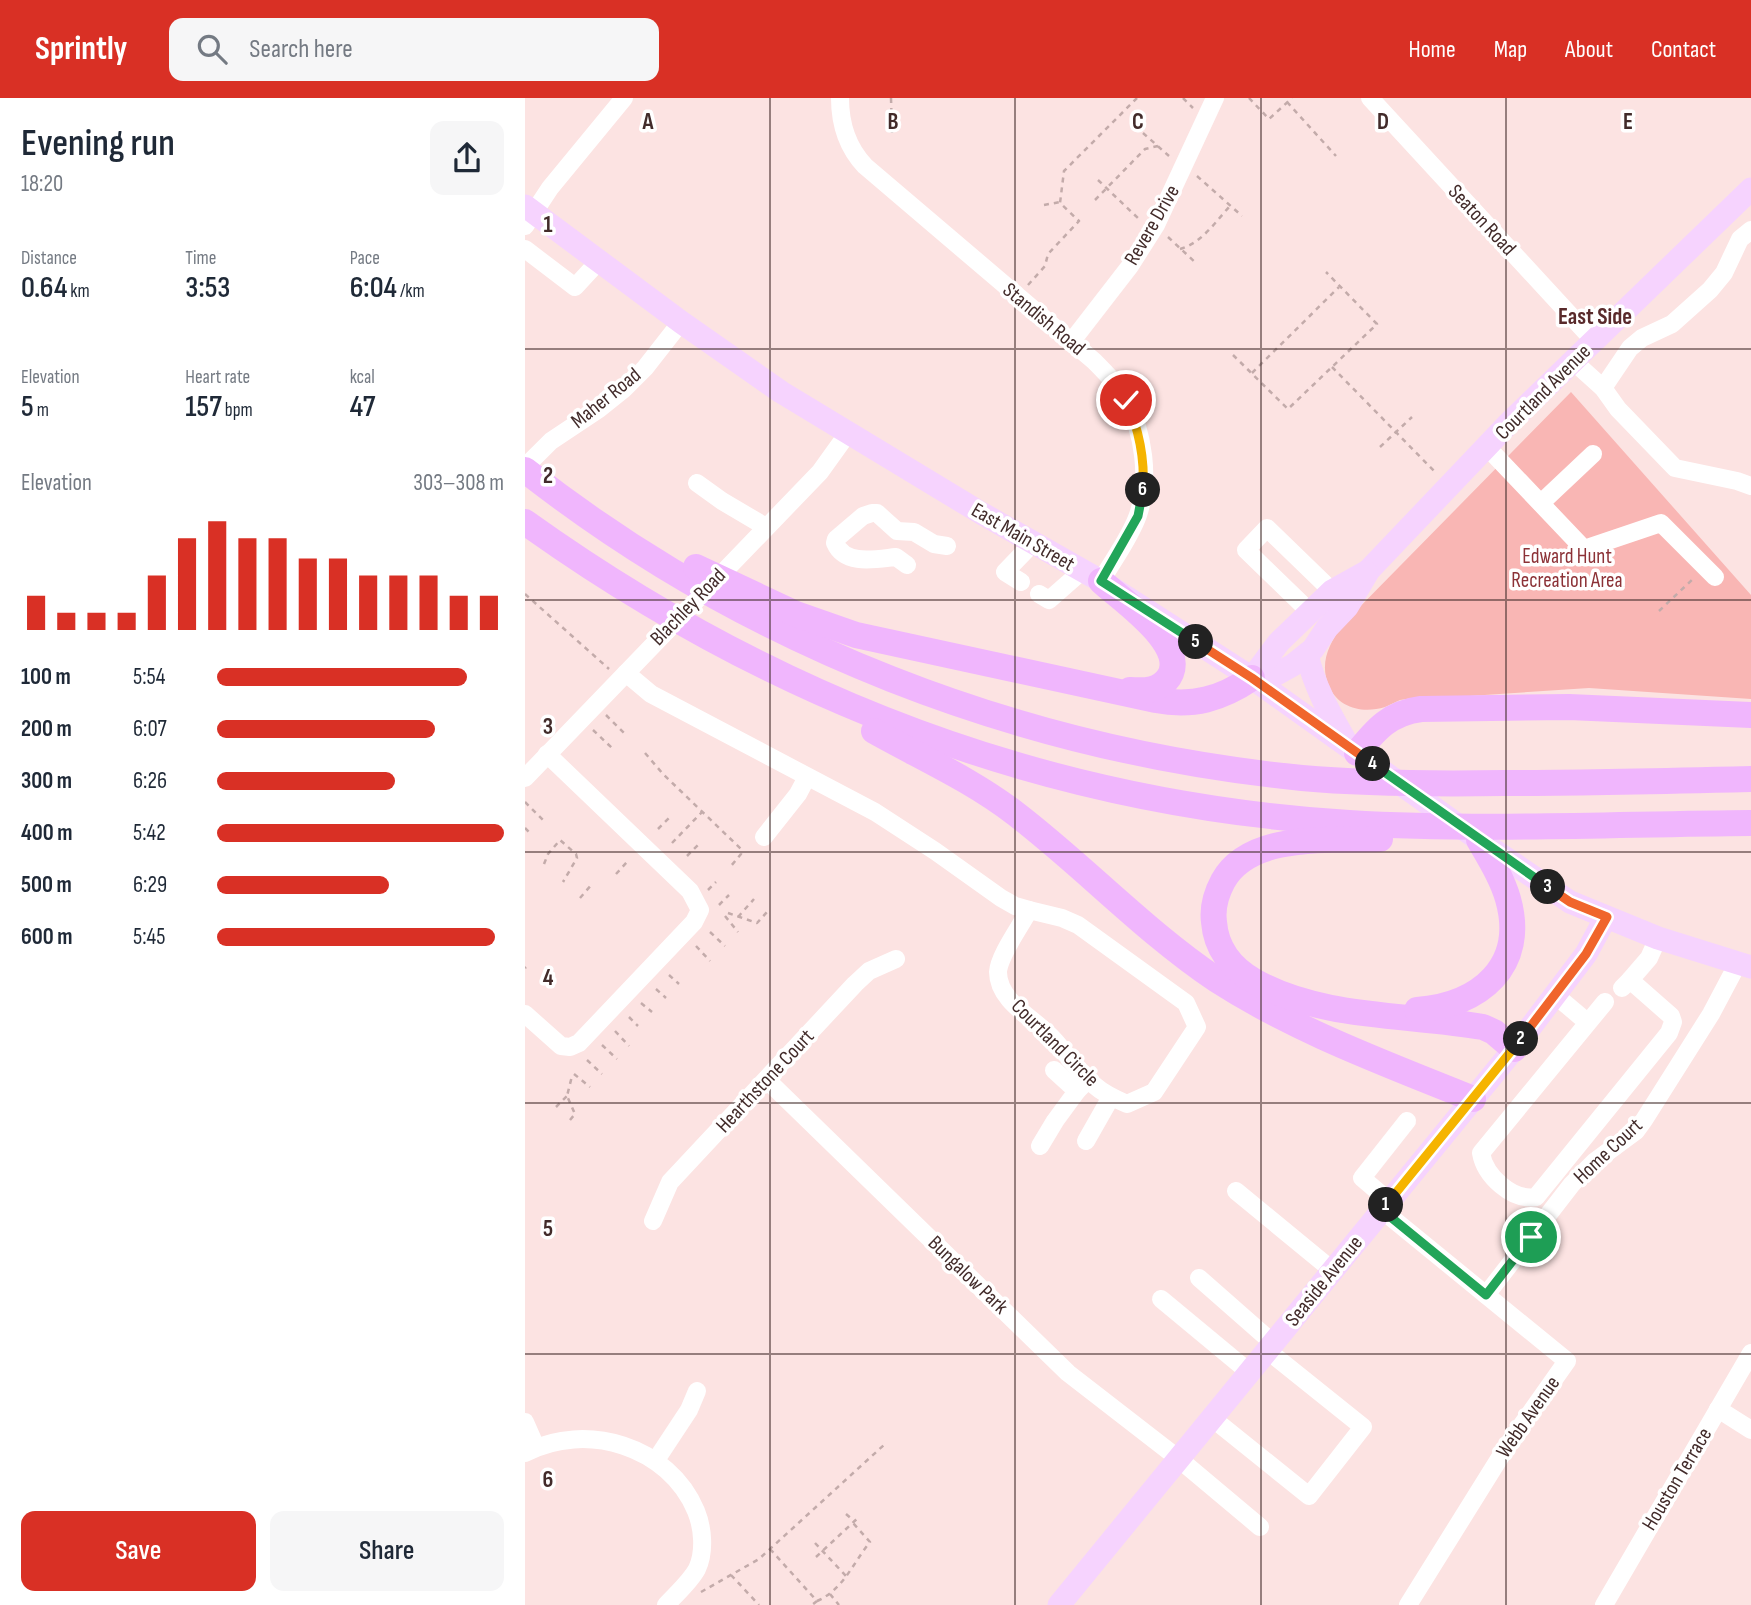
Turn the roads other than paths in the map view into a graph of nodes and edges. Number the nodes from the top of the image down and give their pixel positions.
1 (624, 98) edge
2 (839, 98) edge
3 (1215, 98) edge
4 (1370, 98) edge
5 (1751, 189) edge
6 (528, 215) edge
7 (1751, 230) edge
8 (525, 249) edge
9 (599, 261) junction
10 (681, 322) junction
11 (1072, 341) junction
12 (1594, 341) junction
13 (1573, 361) junction
14 (1604, 388) junction
15 (848, 433) junction
16 (1487, 447) junction
17 (1593, 454) dead end
18 (525, 469) edge
19 (698, 482) dead end
20 (1751, 486) edge
21 (1541, 503) junction
22 (586, 516) junction
23 (525, 522) edge
24 (766, 527) junction
25 (1033, 543) junction
26 (947, 546) dead end
27 (907, 565) dead end
28 (1710, 572) road end
29 (1091, 576) junction
30 (1021, 582) dead end
31 (1039, 594) dead end
32 (1339, 599) junction
33 (1310, 612) junction
34 (1307, 654) junction
35 (617, 671) junction
36 (1048, 677) junction
37 (1252, 678) junction
38 (788, 679) junction
39 (1751, 715) edge
40 (1357, 753) junction
41 (547, 754) junction
42 (807, 777) junction
43 (525, 778) edge
44 (1751, 779) edge
45 (1751, 823) edge
46 (1690, 824) junction
47 (764, 837) dead end
48 (1487, 846) junction
49 (1029, 910) junction
50 (1607, 917) junction
51 (1658, 939) junction
52 (896, 959) dead end
53 (1745, 965) edge
54 (1555, 995) junction
55 (1605, 1002) dead end
56 (1359, 1011) junction
57 (525, 1014) edge
58 (1587, 1022) junction
59 (1514, 1049) junction
60 (1066, 1055) junction
61 (767, 1080) junction
62 (1083, 1085) junction
63 (1111, 1097) junction
64 (1472, 1099) junction
65 (1406, 1121) dead end
66 (1086, 1141) dead end
67 (1040, 1146) dead end
68 (1236, 1191) dead end
69 (1386, 1205) junction
70 (653, 1221) dead end
71 (1332, 1270) junction
72 (1199, 1278) dead end
73 (1486, 1295) junction
74 (1161, 1299) dead end
75 (1270, 1346) junction
76 (1751, 1353) edge
77 (1249, 1372) junction
78 (697, 1391) dead end
79 (1718, 1409) junction
80 (1212, 1418) junction
81 (525, 1422) edge
82 (1751, 1430) edge
83 (531, 1450) edge
84 (1179, 1458) junction
85 (656, 1461) junction
86 (1260, 1527) dead end
87 (666, 1605) edge
88 (1059, 1605) edge
89 (1408, 1605) edge
90 (1604, 1605) edge

1 - 6 street
2 - 11 street, Standish Road
3 - 11 street, Revere Drive
4 - 12 street, Seaton Road
5 - 12 main road, Courtland Avenue
6 - 9 main road, East Main Street
7 - 14 street
8 - 9 street
9 - 10 main road, East Main Street
10 - 15 main road, East Main Street
10 - 18 street, Maher Road
11 - 29 street, Standish Road
12 - 13 main road, Courtland Avenue
13 - 14 street
13 - 16 main road, Courtland Avenue
14 - 20 street
15 - 24 street, Blachley Road
15 - 25 main road, East Main Street
16 - 21 street
16 - 32 main road, Courtland Avenue
17 - 21 street
18 - 22 highway
19 - 24 street
21 - 28 street
22 - 36 highway
22 - 44 highway
23 - 38 highway
24 - 35 street, Blachley Road
25 - 29 main road, East Main Street
25 - 30 street
26 - 27 street
29 - 31 street, Standish Road
29 - 36 highway
29 - 37 main road, East Main Street
32 - 33 main road, Courtland Avenue
32 - 33 street
32 - 34 main road, Courtland Avenue
33 - 37 main road, Courtland Avenue
34 - 37 main road, Courtland Avenue
34 - 40 main road
35 - 41 street, Blachley Road
35 - 42 street, Courtland Circle
36 - 37 highway
37 - 40 main road, East Main Street
38 - 46 highway
38 - 64 highway
39 - 40 highway
40 - 48 main road, East Main Street
41 - 43 street, Blachley Road
41 - 57 street
42 - 47 street
42 - 49 street, Courtland Circle
45 - 46 highway
46 - 56 highway
48 - 50 main road, East Main Street
48 - 56 highway
49 - 60 street, Courtland Circle
49 - 63 street, Courtland Circle
50 - 51 main road, East Main Street
50 - 54 main road, Seaside Avenue
51 - 53 main road, East Main Street
51 - 58 street
52 - 61 street, Hearthstone Court
53 - 73 street, Home Court
54 - 58 street
54 - 59 main road, Seaside Avenue
55 - 58 street
56 - 59 highway
59 - 64 main road, Seaside Avenue
60 - 62 street, Courtland Circle
60 - 62 street
61 - 70 street, Hearthstone Court
61 - 84 street, Bungalow Park
62 - 63 street, Courtland Circle
62 - 67 street
63 - 66 street
64 - 69 main road, Seaside Avenue
65 - 69 street, Webb Avenue
68 - 71 street
69 - 71 main road, Seaside Avenue
69 - 73 street, Webb Avenue
71 - 75 main road, Seaside Avenue
72 - 75 street
73 - 89 street, Webb Avenue
74 - 77 street
75 - 77 main road, Seaside Avenue
75 - 80 street
76 - 79 street, Houston Terrace
77 - 80 main road, Seaside Avenue
78 - 85 street
79 - 82 street
79 - 90 street, Houston Terrace
80 - 84 main road, Seaside Avenue
81 - 83 street
83 - 85 street
84 - 86 street, Bungalow Park
84 - 88 main road, Seaside Avenue
85 - 87 street

